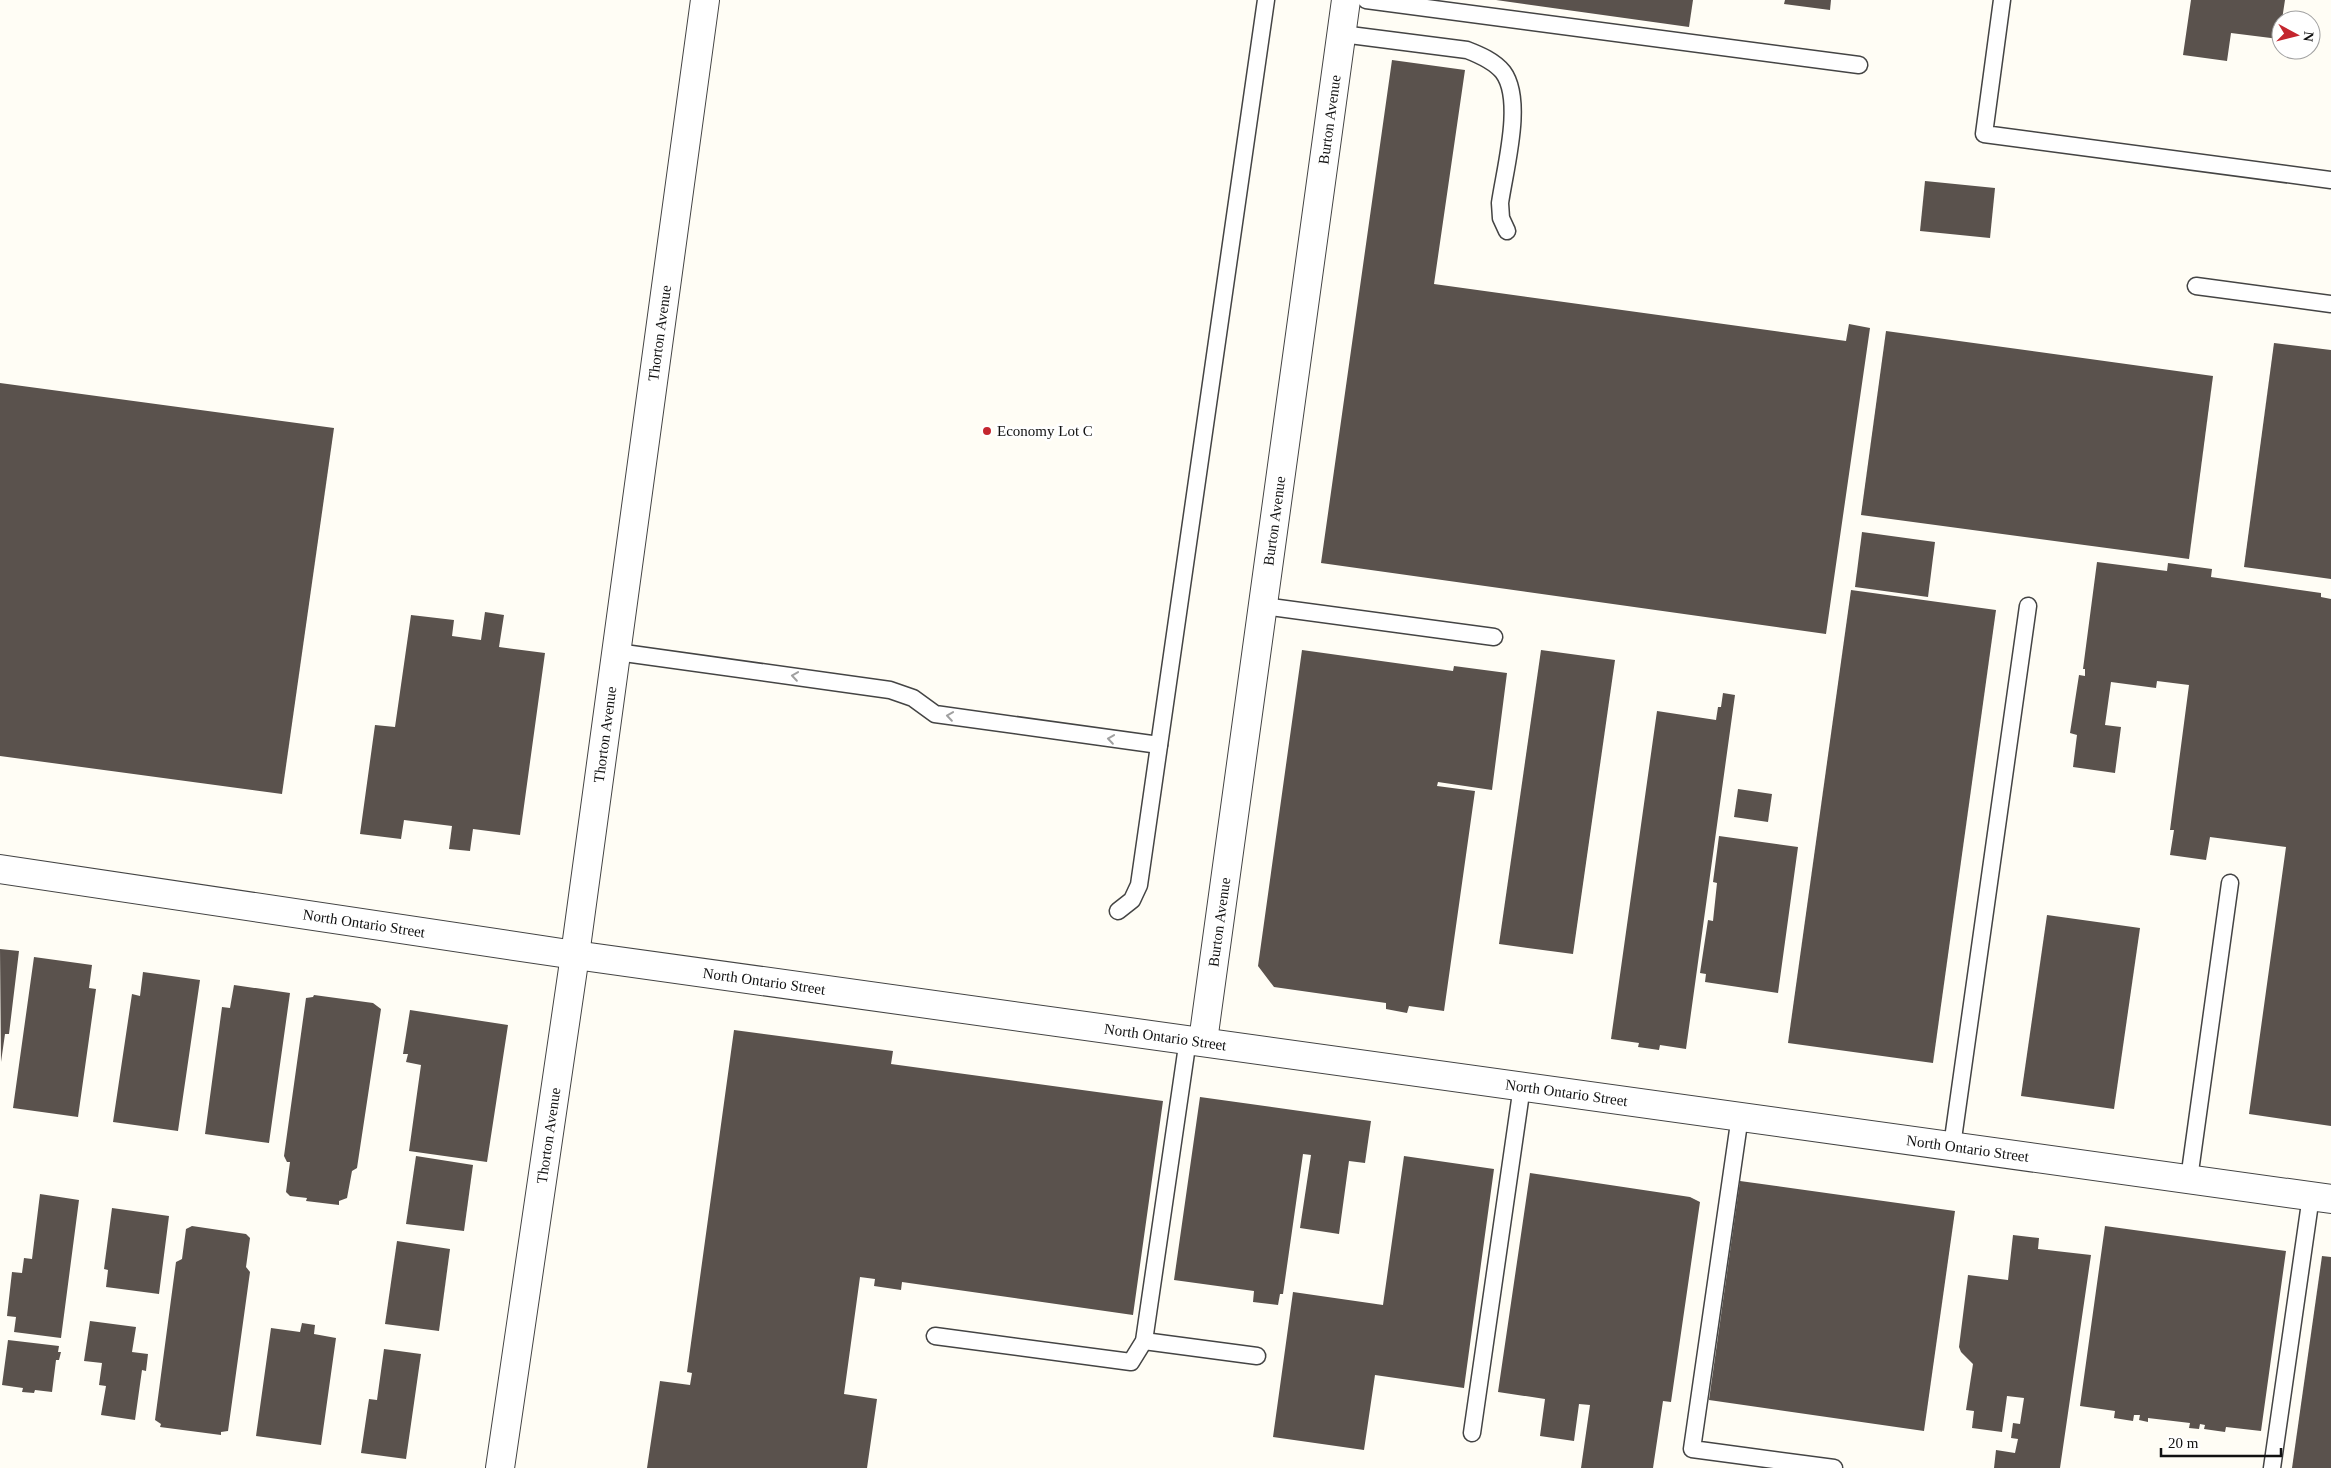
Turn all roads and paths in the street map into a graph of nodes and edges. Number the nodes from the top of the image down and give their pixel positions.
1 (705, 0) edge
2 (1266, 0) edge
3 (1346, 0) edge
4 (1366, 0) edge
5 (2002, 0) edge
6 (1342, 34) junction
7 (1860, 64) dead end
8 (2331, 180) edge
9 (1507, 231) dead end
10 (2196, 286) dead end
11 (2331, 304) edge
12 (1263, 606) junction
13 (2028, 606) dead end
14 (1494, 637) dead end
15 (616, 652) junction
16 (1159, 745) junction
17 (0, 869) edge
18 (2230, 883) dead end
19 (1118, 911) dead end
20 (575, 955) junction
21 (1196, 1040) junction
22 (1522, 1086) junction
23 (1740, 1116) junction
24 (1952, 1146) junction
25 (2189, 1179) junction
26 (2321, 1198) edge
27 (935, 1336) dead end
28 (1144, 1341) junction
29 (1257, 1356) dead end
30 (1472, 1433) dead end
31 (500, 1468) edge
32 (1834, 1468) edge
33 (2272, 1468) edge

1 - 15 street, Thorton Avenue
2 - 16 lane
3 - 6 street, Burton Avenue
4 - 7 lane
5 - 8 lane
6 - 9 lane
6 - 12 street, Burton Avenue
10 - 11 lane
12 - 14 lane
12 - 21 street, Burton Avenue
13 - 24 lane
16 -> 15 lane
15 - 20 street, Thorton Avenue
16 - 19 lane
17 - 20 street, North Ontario Street
18 - 25 lane
20 - 21 street, North Ontario Street
20 - 31 street, Thorton Avenue
21 - 22 street, North Ontario Street
21 - 28 lane
22 - 23 street, North Ontario Street
22 - 30 lane
23 - 24 street, North Ontario Street
23 - 32 lane
24 - 25 street, North Ontario Street
25 - 26 street, North Ontario Street
26 - 33 lane
27 - 28 lane
28 - 29 lane

